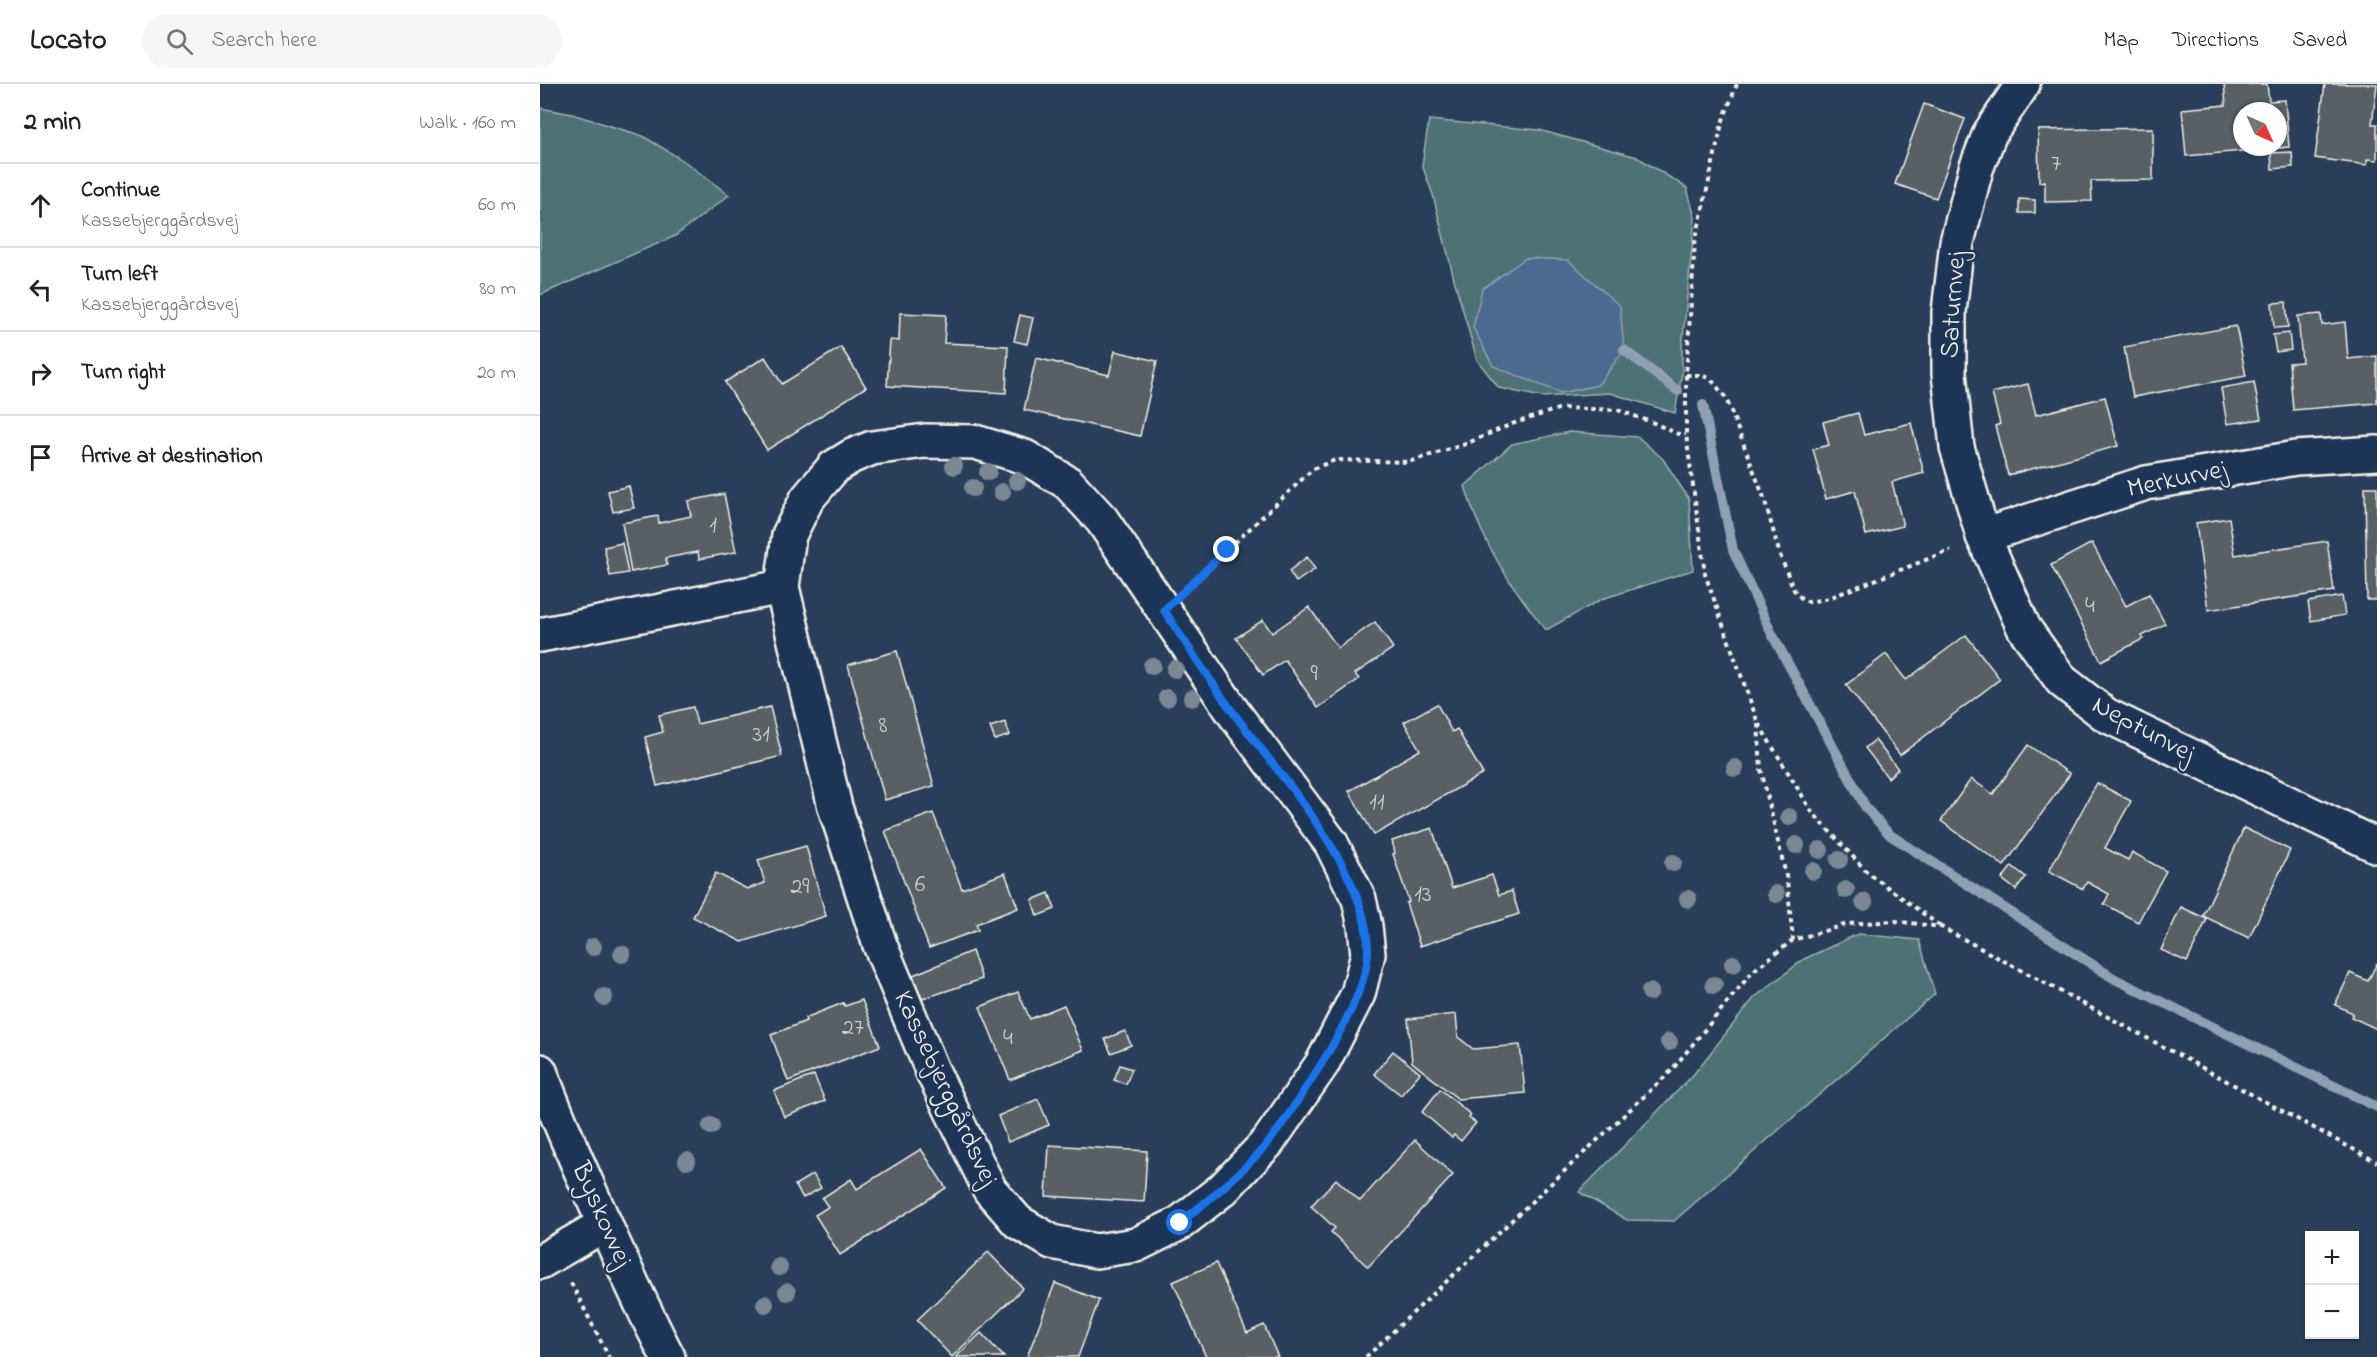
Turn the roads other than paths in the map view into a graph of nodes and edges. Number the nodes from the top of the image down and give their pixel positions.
1 (2023, 84) edge
2 (2377, 453) edge
3 (1983, 536) junction
4 (782, 587) junction
5 (540, 635) edge
6 (2377, 846) edge
7 (540, 1071) edge
8 (605, 1224) junction
9 (548, 1257) edge
10 (668, 1357) edge

1 - 3 street, Saturnvej
2 - 3 street, Merkurvej
3 - 6 street, Neptunvej
4 - 4 street, Kassebjerggårdsvej
4 - 5 street
7 - 8 street, Byskovvej
8 - 9 street
8 - 10 street, Byskovvej

